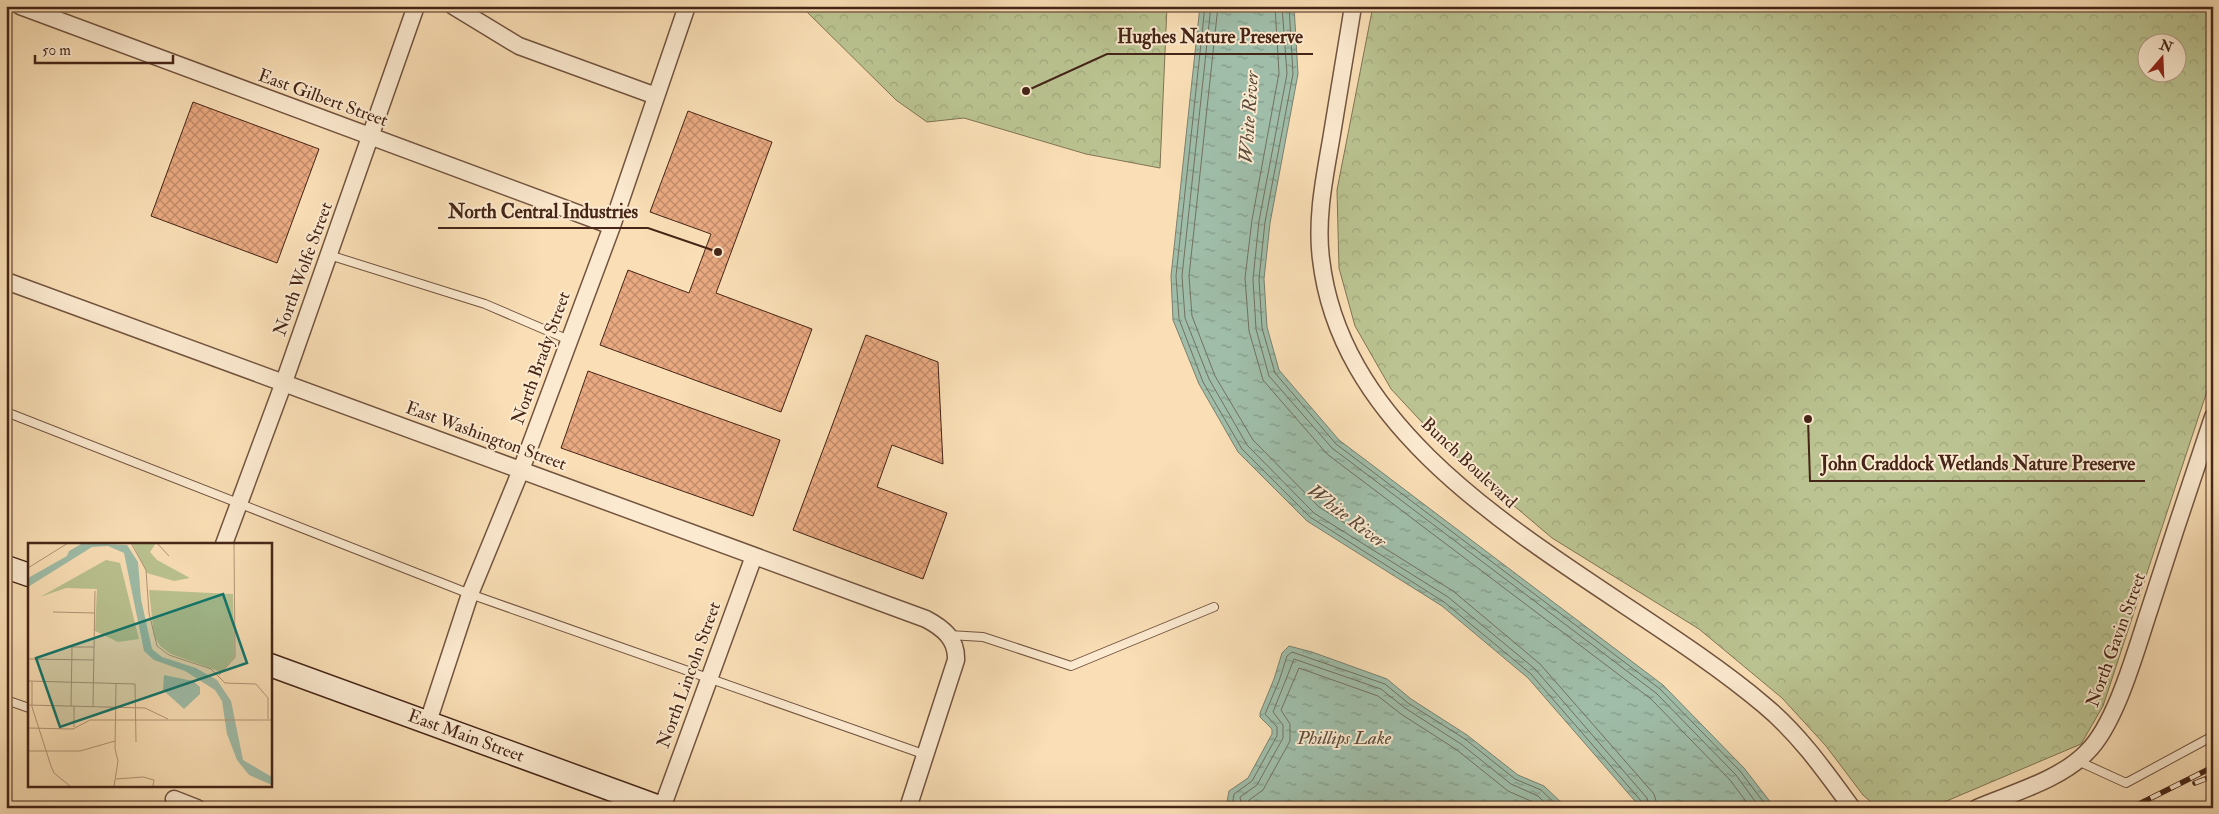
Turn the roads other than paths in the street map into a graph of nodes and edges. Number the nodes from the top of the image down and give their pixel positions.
1 (20, 6) edge
2 (416, 6) edge
3 (453, 6) edge
4 (687, 6) edge
5 (1353, 6) edge
6 (656, 96) junction
7 (371, 137) junction
8 (612, 226) junction
9 (329, 254) junction
10 (6, 281) edge
11 (569, 340) junction
12 (284, 382) junction
13 (6, 412) edge
14 (2213, 417) edge
15 (521, 470) junction
16 (238, 503) junction
17 (224, 543) edge
18 (754, 556) junction
19 (6, 567) edge
20 (28, 575) edge
21 (470, 594) junction
22 (1214, 607) dead end
23 (949, 635) junction
24 (271, 664) edge
25 (709, 680) junction
26 (6, 700) edge
27 (28, 708) edge
28 (428, 722) junction
29 (2213, 736) edge
30 (926, 755) junction
31 (2078, 761) junction
32 (174, 797) edge
33 (197, 808) edge
34 (662, 808) edge
35 (908, 808) edge
36 (1852, 808) edge
37 (1976, 808) edge

1 - 7 street, East Gilbert Street
2 - 7 street, North Wolfe Street
3 - 6 street
4 - 6 street, North Brady Street
5 - 36 street, Bunch Boulevard
6 - 8 street, North Brady Street
7 - 8 street, East Gilbert Street
7 - 9 street, North Wolfe Street
8 - 11 street, North Brady Street
9 - 11 lane
9 - 12 street, North Wolfe Street
10 - 12 street, East Washington Street
11 - 15 street, North Brady Street
12 - 15 street, East Washington Street
12 - 16 street, North Wolfe Street
13 - 16 lane
14 - 31 street, North Gavin Street
15 - 18 street, East Washington Street
15 - 21 street, North Brady Street
16 - 17 street, North Wolfe Street
16 - 21 lane
18 - 23 street, East Washington Street
18 - 25 street, North Lincoln Street
19 - 20 main road
21 - 25 lane
21 - 28 street, North Brady Street
22 - 23 lane
23 - 30 street
24 - 28 main road, East Main Street
25 - 30 lane
25 - 34 street, North Lincoln Street
26 - 27 lane
28 - 34 main road, East Main Street
29 - 31 lane
30 - 35 street
31 - 37 street, North Gavin Street
32 - 33 street

